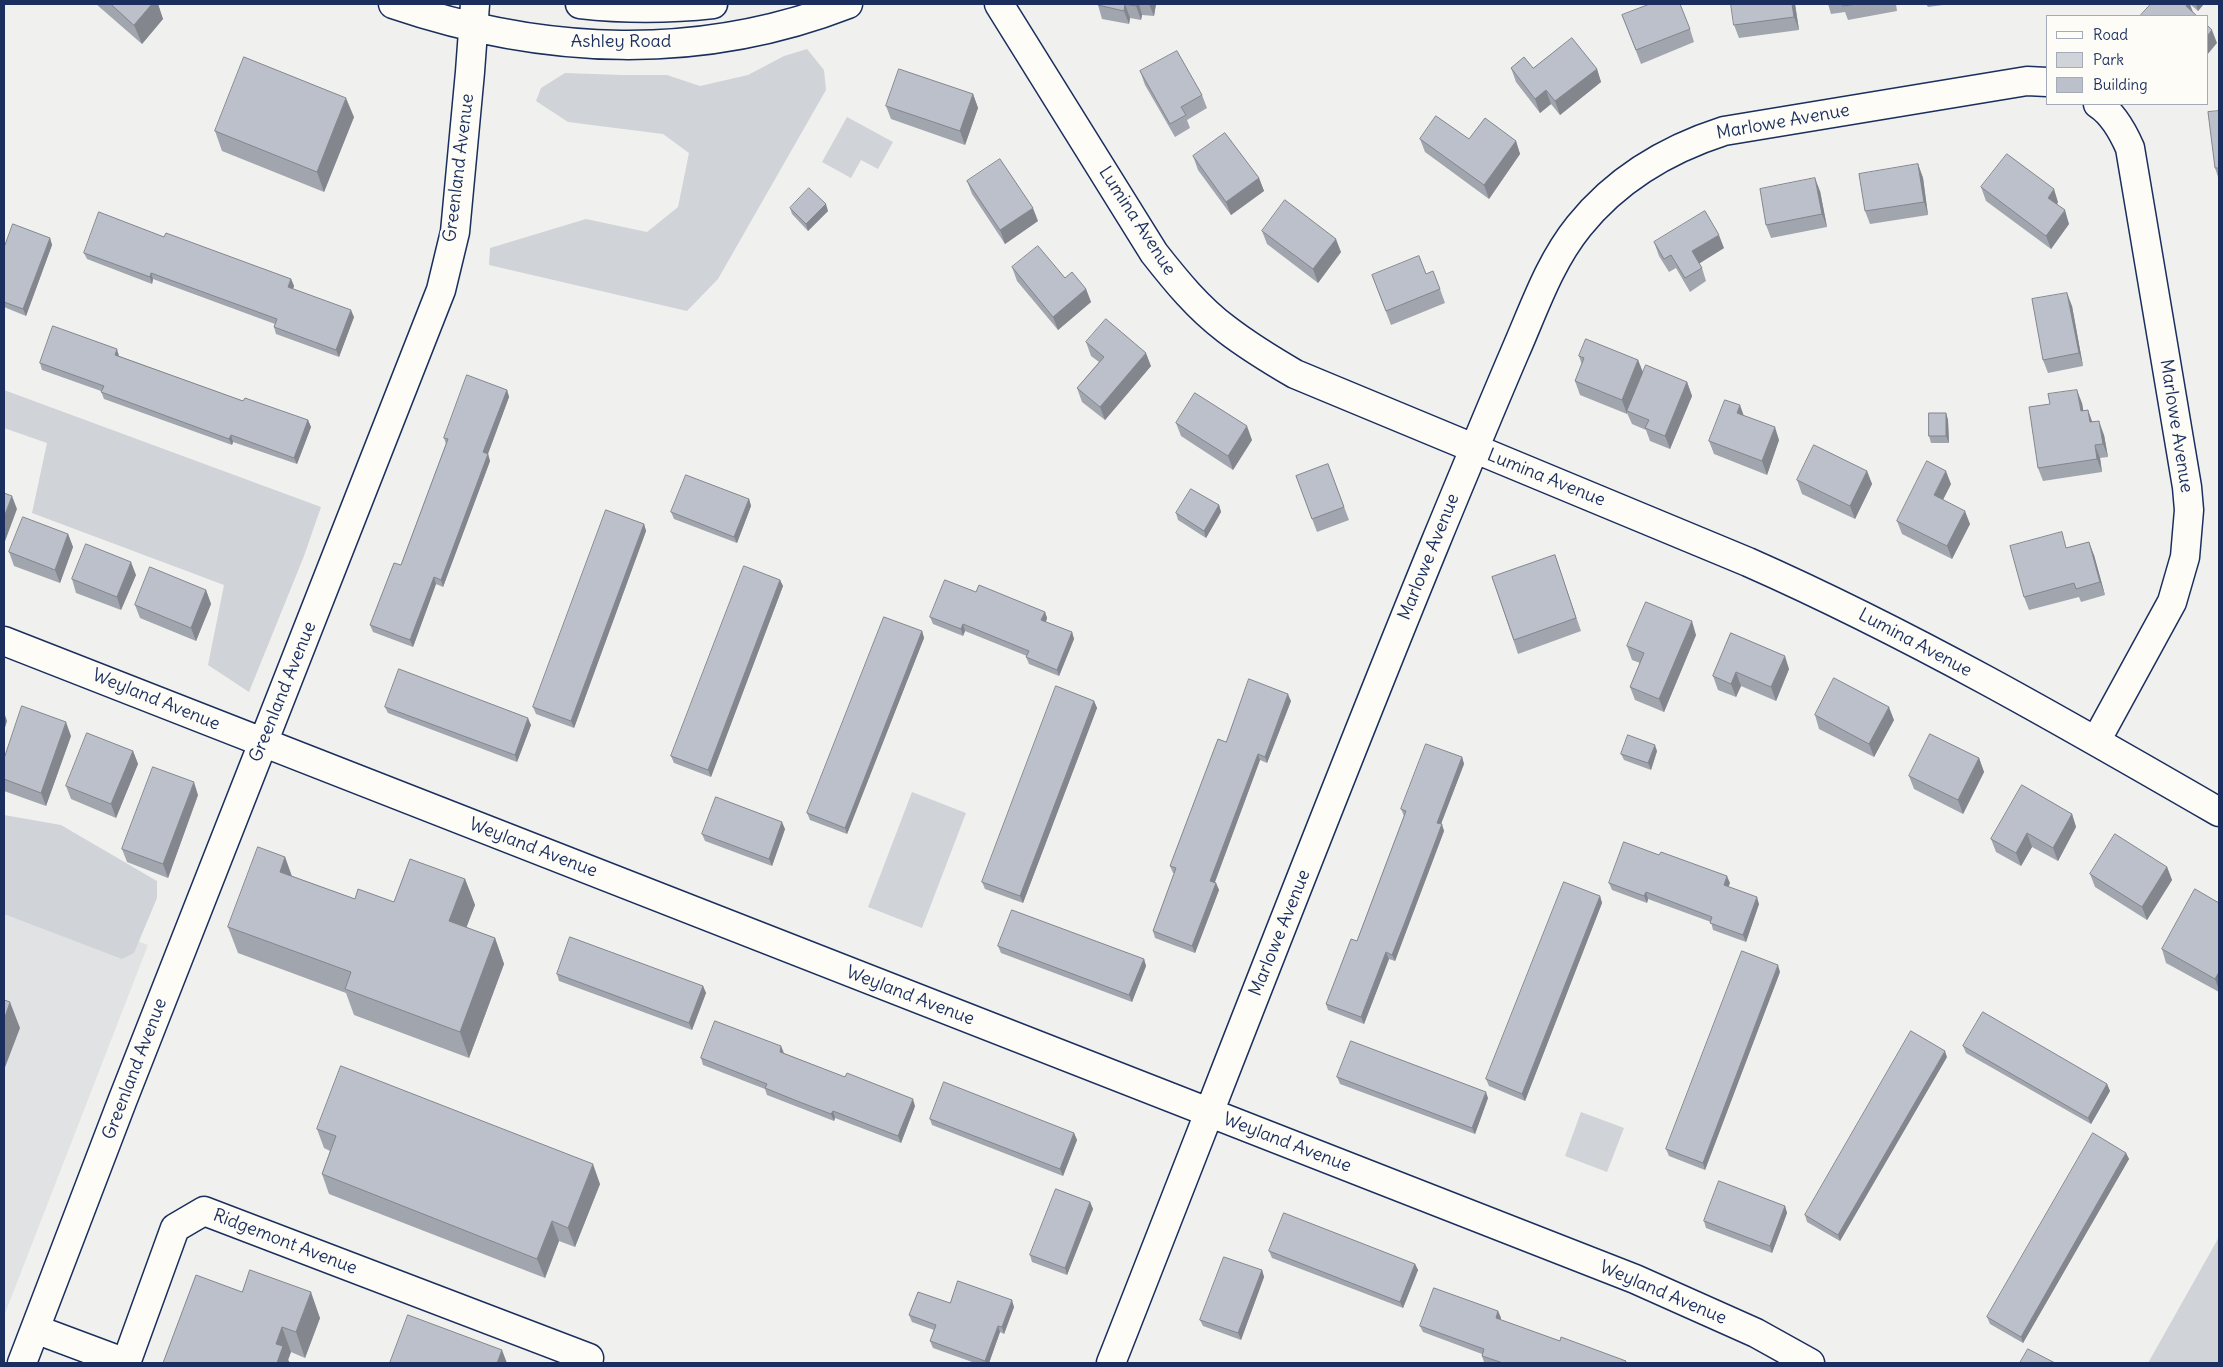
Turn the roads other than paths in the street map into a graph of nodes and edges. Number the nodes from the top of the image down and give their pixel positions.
1 (393, 4) edge
2 (580, 4) edge
3 (713, 4) edge
4 (848, 4) edge
5 (999, 4) edge
6 (474, 16) edge
7 (2046, 82) edge
8 (2099, 105) edge
9 (1474, 448) junction
10 (4, 641) edge
11 (2096, 741) junction
12 (263, 743) junction
13 (2219, 812) edge
14 (1209, 1113) junction
15 (35, 1329) junction
16 (22, 1363) edge
17 (587, 1363) edge
18 (1111, 1363) edge
19 (1810, 1363) edge

1 - 6 street, Ashley Road
2 - 3 street, Ashley Road
4 - 6 street, Ashley Road
5 - 9 street, Lumina Avenue
6 - 12 street, Greenland Avenue
7 - 9 street, Marlowe Avenue
8 - 11 street, Marlowe Avenue
9 - 11 street, Lumina Avenue
9 - 14 street, Marlowe Avenue
10 - 12 street, Weyland Avenue
11 - 13 street, Lumina Avenue
12 - 14 street, Weyland Avenue
12 - 15 street, Greenland Avenue
14 - 18 street, Marlowe Avenue
14 - 19 street, Weyland Avenue
15 - 16 street, Greenland Avenue
15 - 17 street, Ridgemont Avenue

